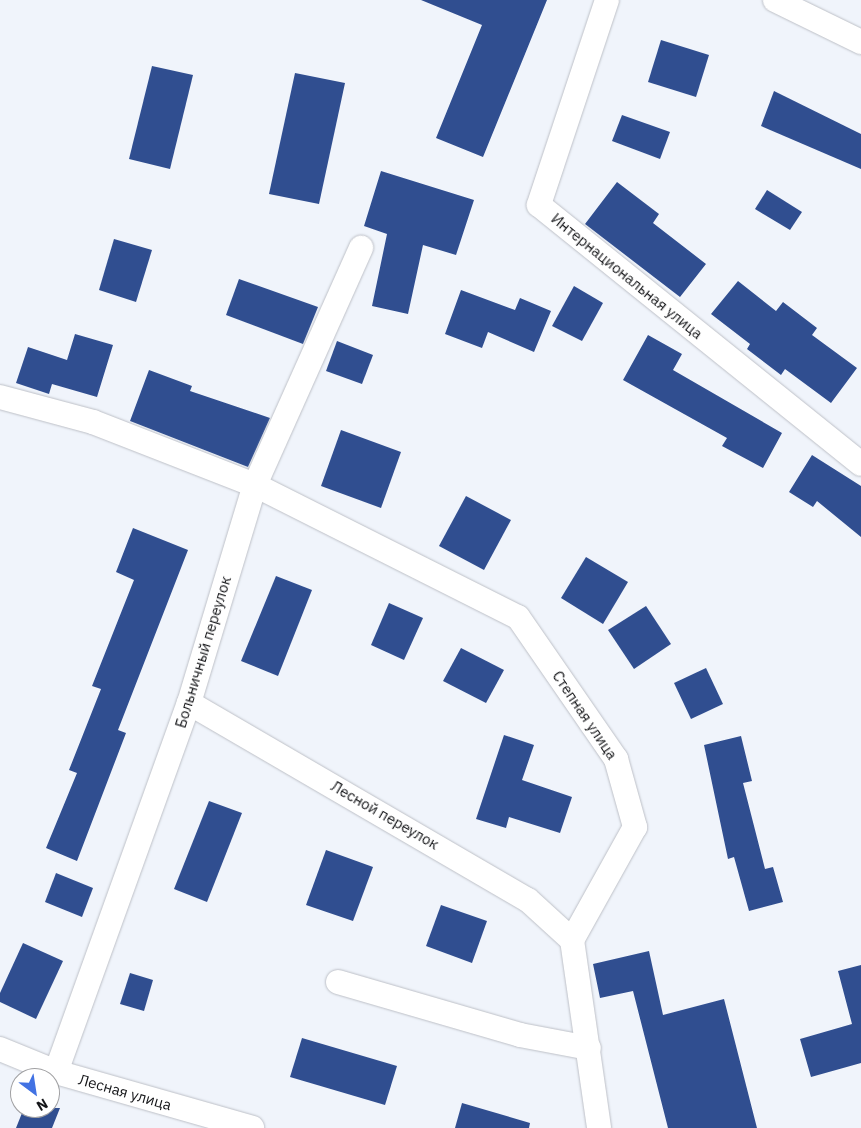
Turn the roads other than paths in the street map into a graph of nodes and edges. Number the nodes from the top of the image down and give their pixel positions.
1 (607, 0) edge
2 (775, 0) edge
3 (861, 42) edge
4 (361, 248) dead end
5 (0, 397) edge
6 (861, 464) edge
7 (255, 485) junction
8 (189, 703) junction
9 (572, 940) junction
10 (338, 982) dead end
11 (589, 1048) junction
12 (0, 1049) edge
13 (46, 1068) edge
14 (57, 1068) edge
15 (60, 1073) edge
16 (252, 1128) edge
17 (599, 1128) edge

1 - 6 street, Интернациональная улица
2 - 3 street
4 - 7 street, Больничный переулок
5 - 7 street
7 - 8 street, Больничный переулок
7 - 9 street, Степная улица
8 - 9 street, Лесной переулок
8 - 14 street, Больничный переулок
9 - 11 street
10 - 11 street
11 - 17 street
12 - 13 street, Лесная улица
15 - 16 street, Лесная улица

